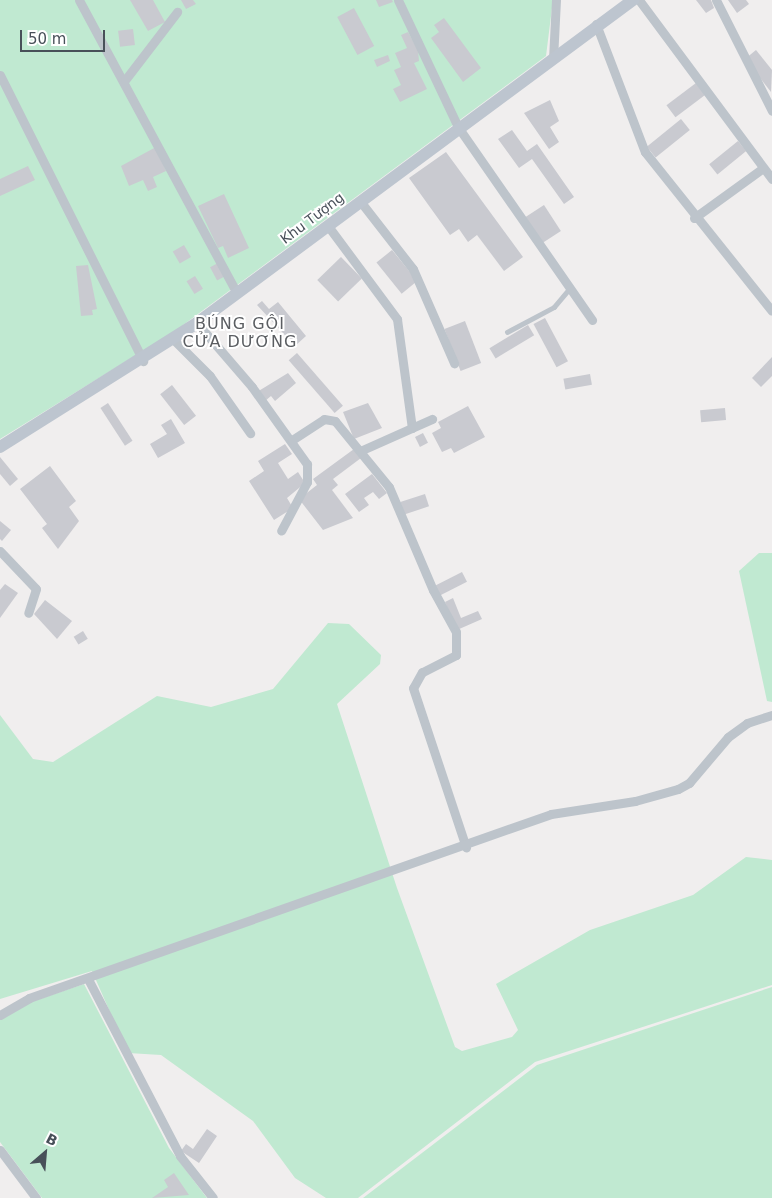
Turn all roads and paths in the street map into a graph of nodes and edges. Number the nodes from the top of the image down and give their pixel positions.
1 (78, 0) edge
2 (398, 0) edge
3 (556, 0) edge
4 (639, 0) edge
5 (716, 0) edge
6 (627, 2) edge
7 (177, 12) dead end
8 (596, 24) junction
9 (553, 59) junction
10 (0, 75) edge
11 (125, 80) junction
12 (772, 111) edge
13 (458, 128) junction
14 (764, 168) junction
15 (772, 180) edge
16 (360, 201) junction
17 (694, 218) junction
18 (328, 226) junction
19 (570, 288) junction
20 (237, 293) junction
21 (772, 311) edge
22 (592, 320) dead end
23 (197, 323) junction
24 (507, 332) dead end
25 (173, 340) junction
26 (143, 361) junction
27 (454, 363) dead end
28 (432, 420) dead end
29 (412, 428) junction
30 (250, 433) dead end
31 (292, 440) junction
32 (0, 447) edge
33 (360, 451) junction
34 (280, 531) dead end
35 (0, 551) edge
36 (28, 613) dead end
37 (772, 715) edge
38 (466, 847) junction
39 (88, 979) junction
40 (0, 1015) edge
41 (0, 1150) edge
42 (36, 1198) edge
43 (213, 1198) edge

1 - 11 street
2 - 13 street
3 - 9 street
4 - 14 street
5 - 12 street
6 - 8 street, Khu Tượng
7 - 11 street
8 - 9 street, Khu Tượng
8 - 17 street
9 - 13 street, Khu Tượng
10 - 26 street
11 - 20 street
13 - 16 street, Khu Tượng
13 - 19 street
14 - 15 street
14 - 17 street
16 - 18 street, Khu Tượng
16 - 27 street
17 - 21 street
18 - 20 street, Khu Tượng
18 - 29 street
19 - 22 street
19 - 24 lane
20 - 23 street, Khu Tượng
23 - 25 street, Khu Tượng
23 - 31 street
25 - 26 street, Khu Tượng
25 - 30 street
26 - 32 street, Khu Tượng
28 - 29 street
29 - 33 street
31 - 33 street
31 - 34 street
33 - 38 street
35 - 36 street
37 - 38 street
38 - 39 street
39 - 40 street
39 - 43 street
41 - 42 street

